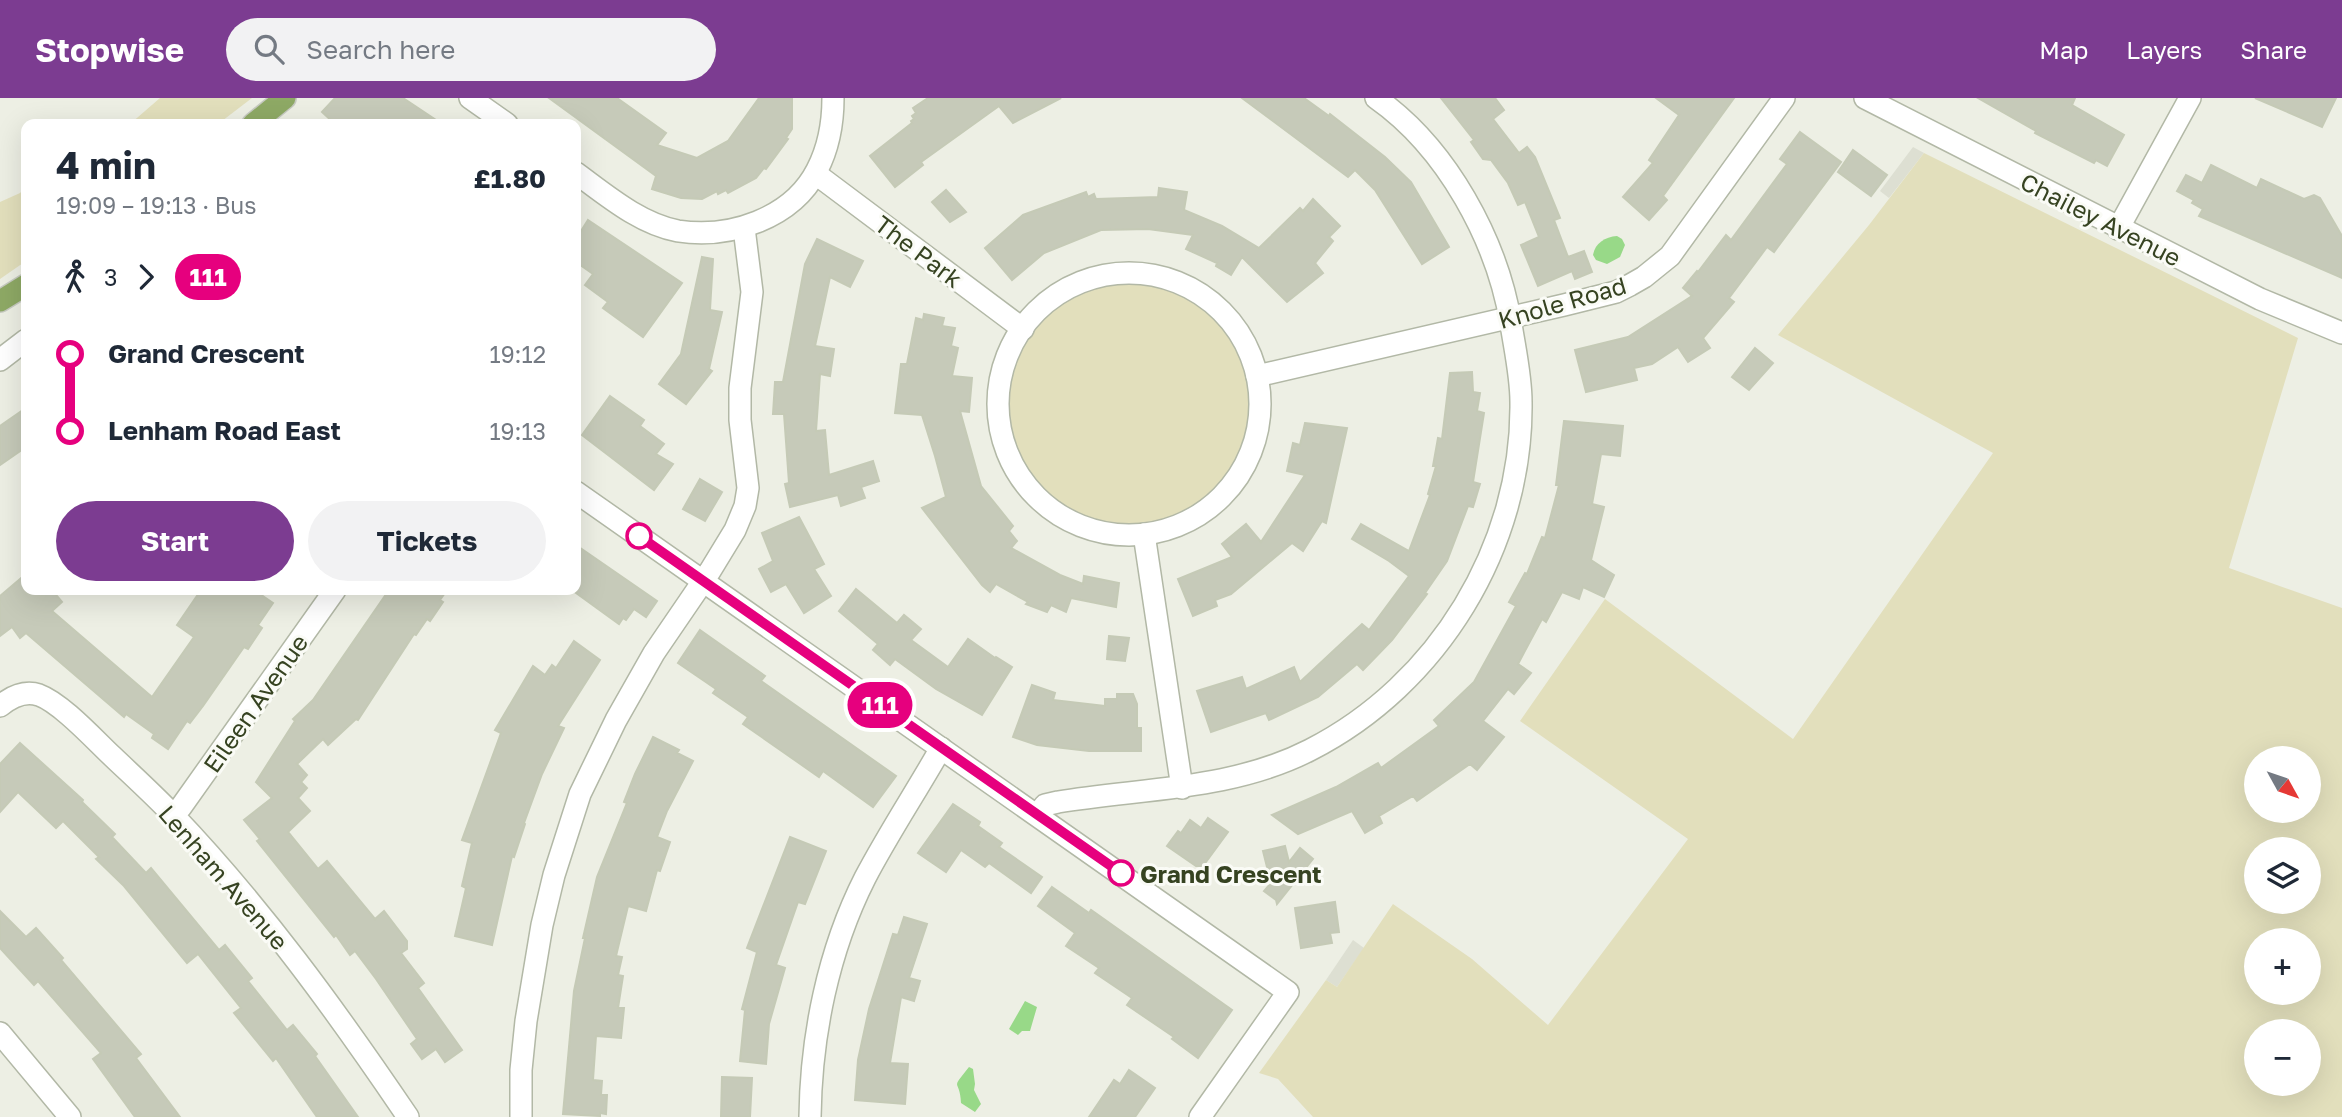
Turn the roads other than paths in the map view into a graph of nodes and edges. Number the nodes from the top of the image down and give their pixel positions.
1 (285, 98) edge
2 (470, 98) edge
3 (833, 98) edge
4 (1376, 98) edge
5 (1784, 98) edge
6 (1865, 98) edge
7 (2190, 98) edge
8 (259, 119) edge
9 (500, 119) edge
10 (816, 174) junction
11 (581, 176) edge
12 (744, 228) junction
13 (2118, 229) junction
14 (21, 288) edge
15 (0, 301) edge
16 (1510, 318) junction
17 (1023, 329) junction
18 (2342, 333) edge
19 (21, 344) edge
20 (0, 360) edge
21 (1257, 376) junction
22 (581, 496) edge
23 (1144, 534) junction
24 (701, 581) junction
25 (331, 595) edge
26 (0, 706) edge
27 (941, 748) junction
28 (1182, 788) junction
29 (173, 814) junction
30 (1038, 814) junction
31 (0, 1033) edge
32 (70, 1117) edge
33 (408, 1117) edge
34 (521, 1117) edge
35 (810, 1117) edge
36 (1200, 1117) edge

1 - 8 main road
2 - 9 street
3 - 10 street
4 - 16 street
5 - 16 street, Knole Road
6 - 13 street, Chailey Avenue
7 - 13 street
10 - 12 street
10 - 17 street, The Park
11 - 12 street
12 - 24 street
13 - 18 street, Chailey Avenue
14 - 15 main road
16 - 21 street, Knole Road
16 - 28 street
17 - 21 street
17 - 23 street
19 - 20 street
21 - 23 street
22 - 24 street
23 - 28 street
24 - 27 street
24 - 34 street
25 - 29 street, Eileen Avenue
26 - 29 street, Lenham Avenue
27 - 30 street
27 - 35 street
28 - 30 street
29 - 33 street, Lenham Avenue
30 - 36 street
31 - 32 street

